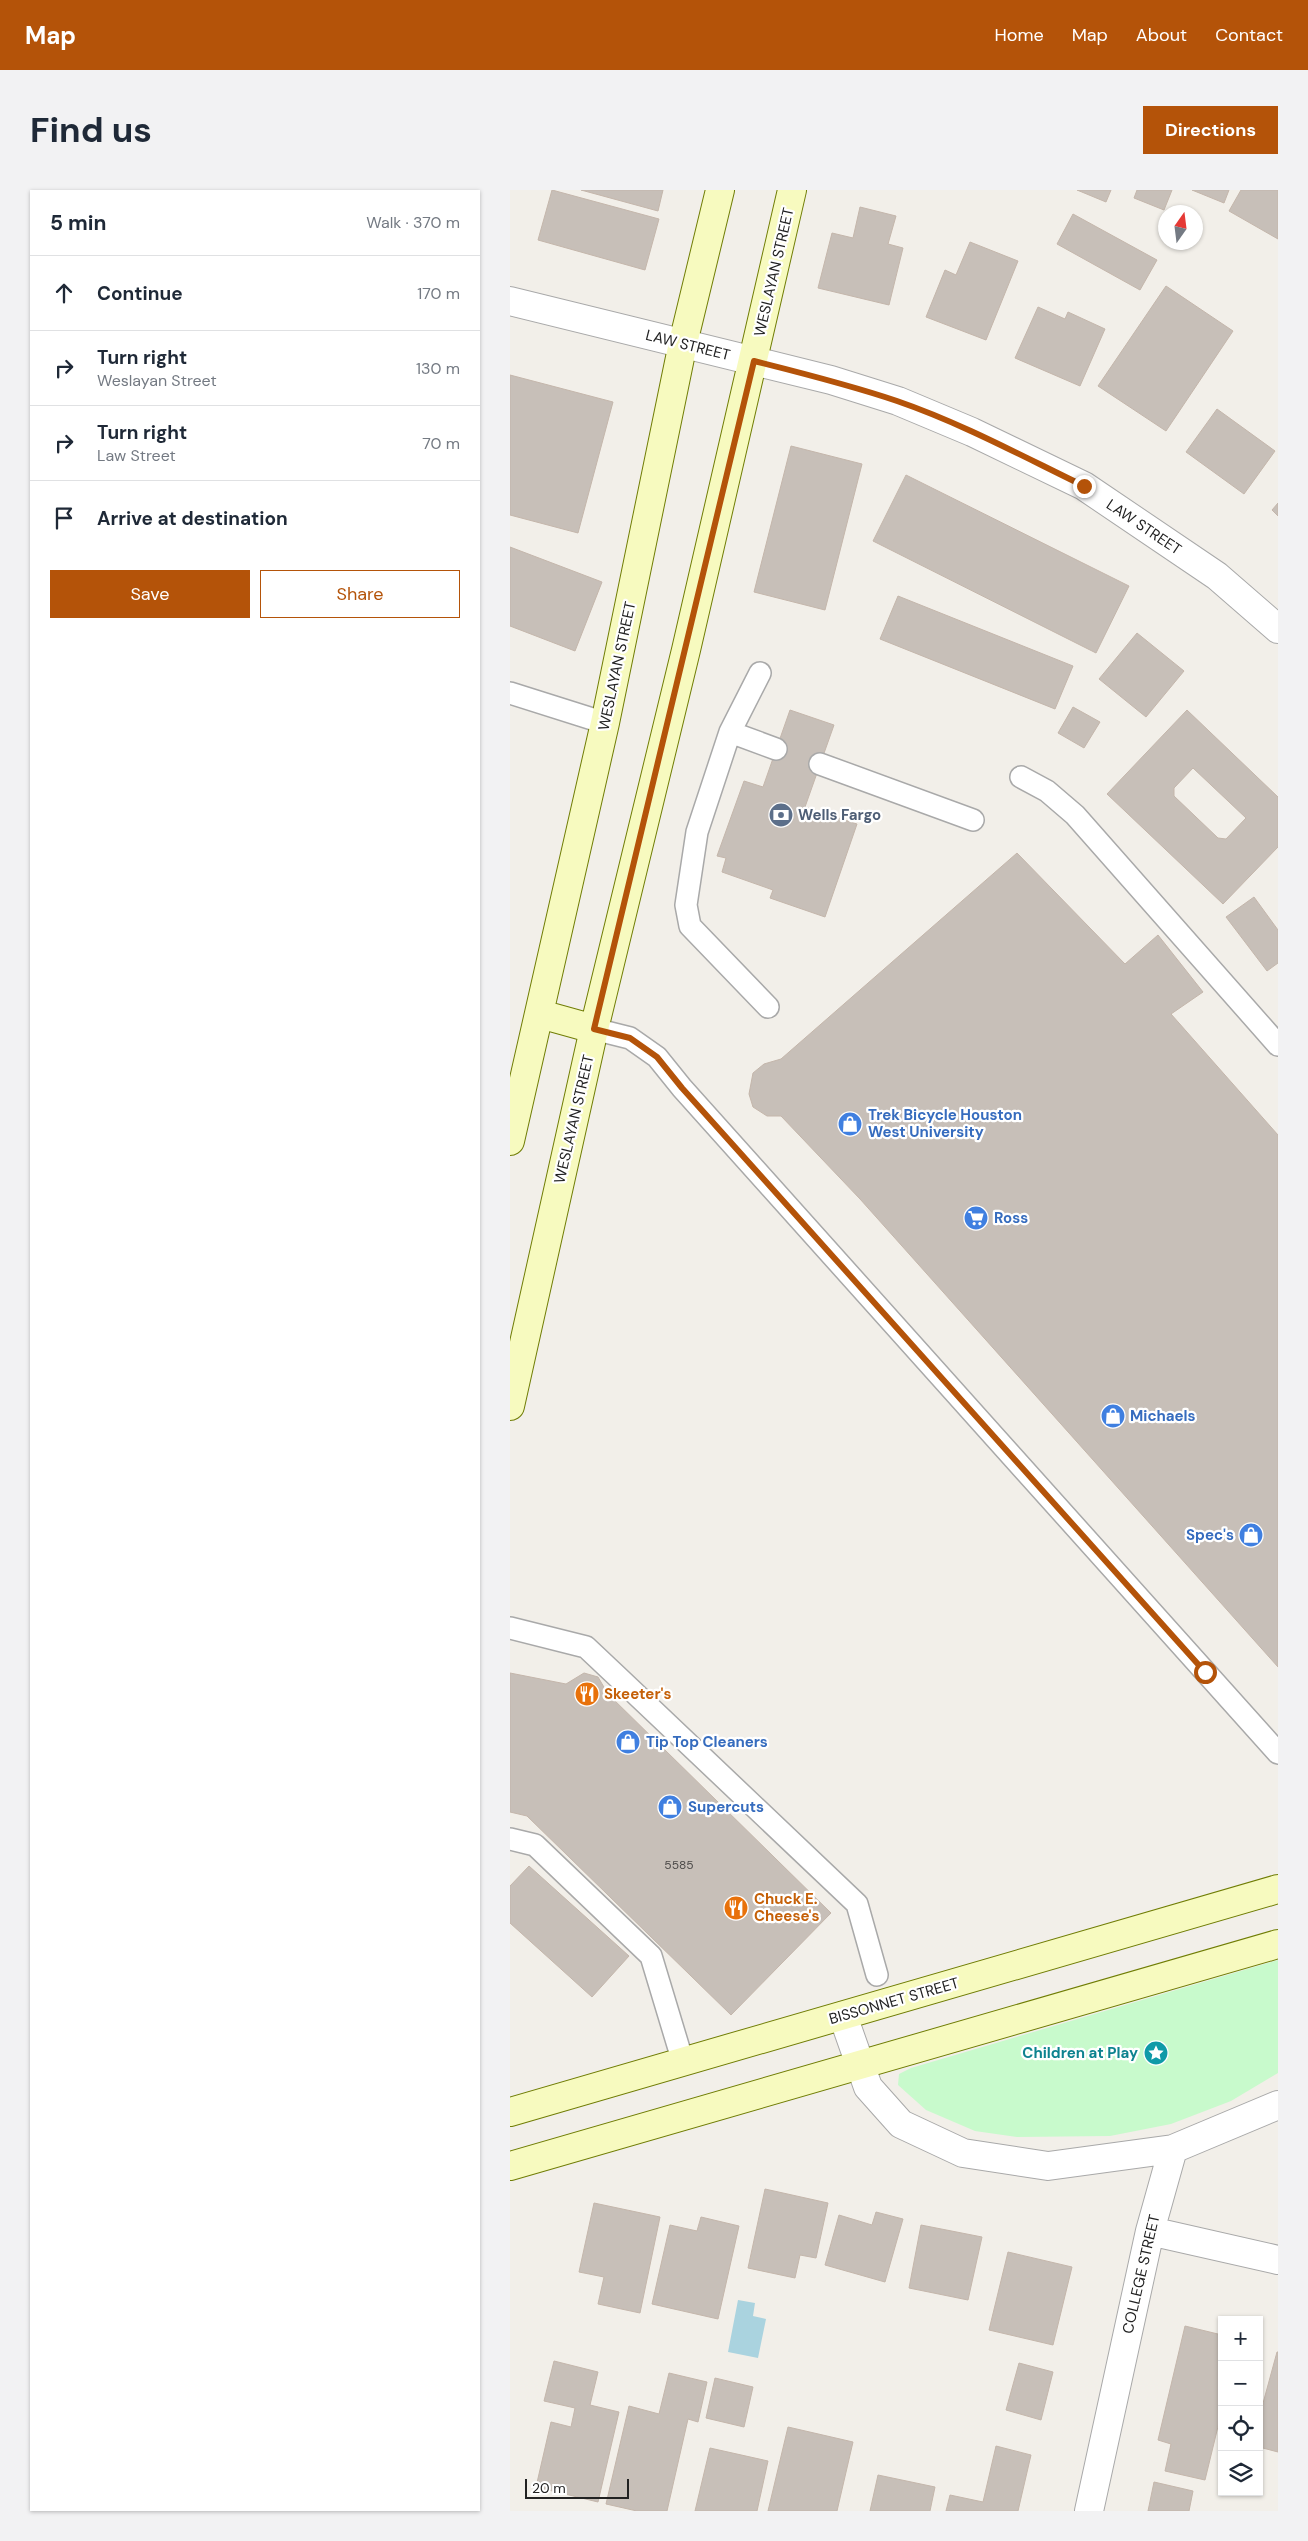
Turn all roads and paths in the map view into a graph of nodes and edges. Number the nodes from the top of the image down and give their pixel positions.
1 (720, 190) edge
2 (792, 190) edge
3 (510, 301) edge
4 (683, 343) junction
5 (754, 361) junction
6 (1278, 629) edge
7 (760, 672) dead end
8 (510, 693) edge
9 (605, 723) junction
10 (730, 732) junction
11 (776, 749) dead end
12 (820, 764) dead end
13 (1021, 777) dead end
14 (973, 820) dead end
15 (768, 1007) dead end
16 (540, 1014) junction
17 (594, 1029) junction
18 (1278, 1045) edge
19 (510, 1141) edge
20 (510, 1406) edge
21 (510, 1628) edge
22 (1278, 1753) edge
23 (510, 1839) edge
24 (1278, 1889) edge
25 (1278, 1944) edge
26 (877, 1975) dead end
27 (843, 2016) junction
28 (683, 2062) junction
29 (860, 2066) junction
30 (1278, 2105) edge
31 (510, 2112) edge
32 (1172, 2149) junction
33 (510, 2166) edge
34 (1150, 2230) junction
35 (1278, 2260) edge
36 (1089, 2511) edge

1 - 4 main road, WESLAYAN STREET
2 - 5 main road, WESLAYAN STREET
3 - 4 street, LAW STREET
4 - 5 street, LAW STREET
4 - 9 main road, WESLAYAN STREET
5 - 6 street, LAW STREET
5 - 17 main road, WESLAYAN STREET
7 - 10 lane
8 - 9 lane
9 - 16 main road, WESLAYAN STREET
10 - 11 lane
10 - 15 lane
12 - 14 lane
13 - 18 lane
16 - 17 main road
16 - 19 main road, WESLAYAN STREET
17 - 20 main road, WESLAYAN STREET
17 - 22 lane
21 - 26 lane
23 - 28 lane
24 - 27 main road, BISSONNET STREET
25 - 29 main road
27 - 28 main road, BISSONNET STREET
27 - 29 street
28 - 31 main road, BISSONNET STREET
29 - 32 street
29 - 33 main road
30 - 32 street
32 - 34 street, COLLEGE STREET
34 - 35 street
34 - 36 street, COLLEGE STREET

